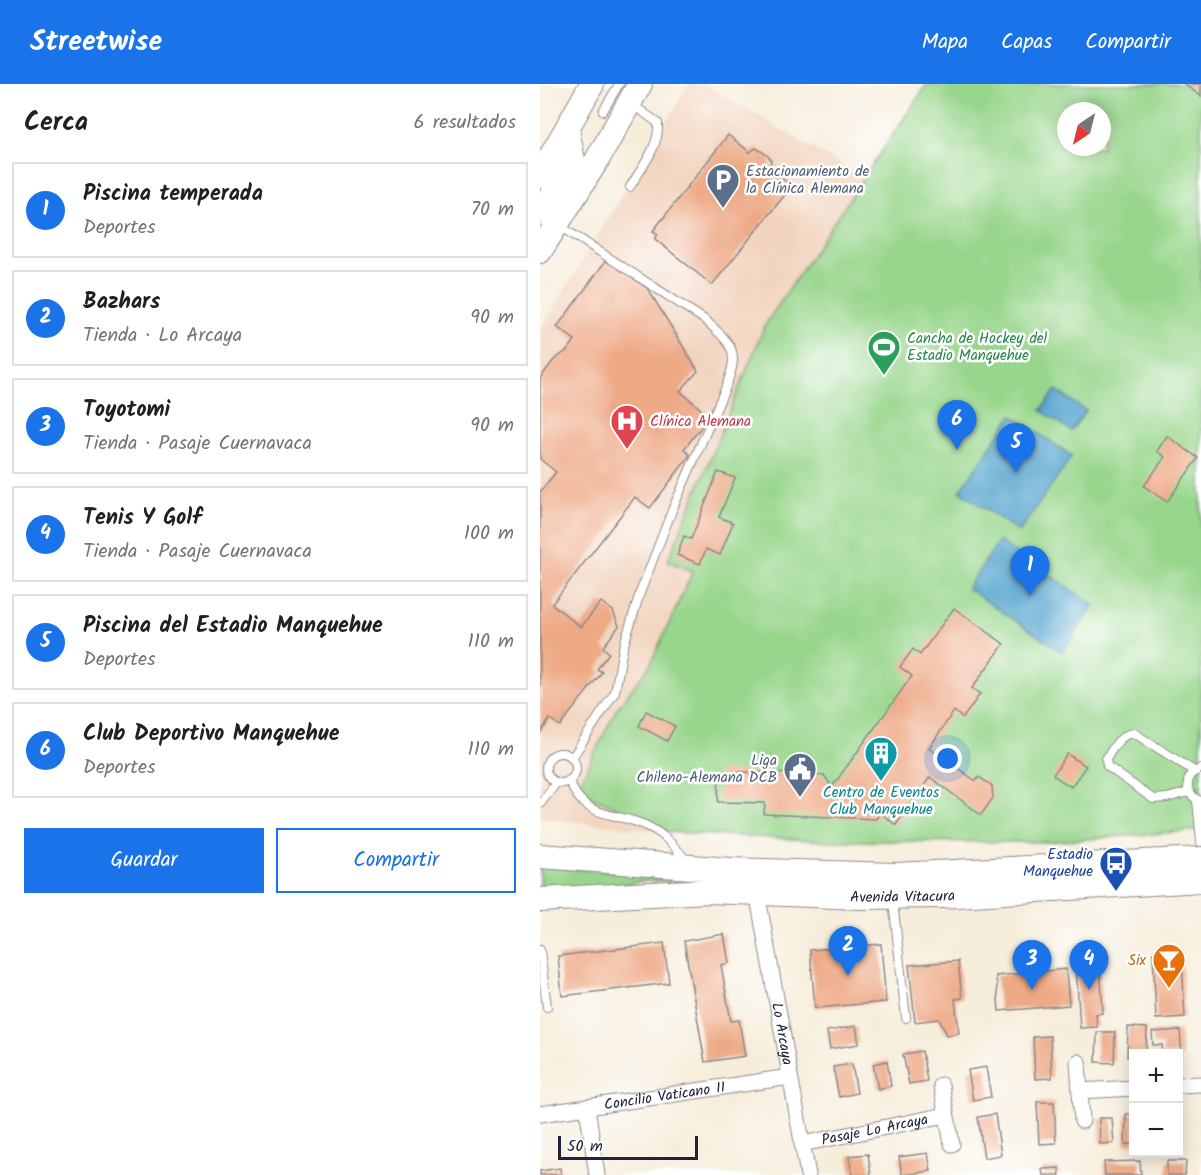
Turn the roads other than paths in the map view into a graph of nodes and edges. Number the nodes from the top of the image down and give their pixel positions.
1 (592, 84) edge
2 (630, 90) edge
3 (603, 111) dead end
4 (567, 129) junction
5 (540, 176) edge
6 (630, 187) dead end
7 (556, 223) junction
8 (540, 251) edge
9 (540, 756) edge
10 (572, 758) junction
11 (547, 763) junction
12 (1198, 770) edge
13 (544, 774) edge
14 (569, 780) junction
15 (557, 782) junction
16 (1189, 792) junction
17 (1199, 801) edge
18 (540, 804) edge
19 (540, 842) edge
20 (1201, 842) edge
21 (540, 856) edge
22 (1201, 859) edge
23 (621, 863) junction
24 (692, 867) junction
25 (1201, 880) edge
26 (757, 892) junction
27 (604, 896) junction
28 (893, 897) junction
29 (540, 900) edge
30 (540, 913) edge
31 (540, 950) edge
32 (548, 1006) dead end
33 (906, 1018) dead end
34 (1078, 1062) dead end
35 (790, 1077) junction
36 (1201, 1084) edge
37 (941, 1085) dead end
38 (1183, 1085) edge
39 (1129, 1088) edge
40 (1080, 1091) junction
41 (588, 1107) junction
42 (540, 1114) edge
43 (946, 1115) junction
44 (1082, 1121) dead end
45 (802, 1144) junction
46 (952, 1144) dead end
47 (597, 1175) edge
48 (808, 1175) edge

1 - 4 main road
2 - 3 lane
2 - 6 lane
2 - 7 main road
4 - 5 main road
4 - 7 main road
7 - 8 main road
7 - 10 lane
9 - 11 lane
10 - 11 lane
10 - 14 lane
11 - 13 lane
12 - 16 lane
12 - 16 lane
13 - 15 lane
14 - 15 lane
14 - 24 lane
15 - 18 lane
16 - 17 lane
17 - 20 lane
19 - 23 main road, Avenida Vitacura
21 - 23 main road, Avenida Vitacura
22 - 24 main road, Avenida Vitacura
23 - 24 main road, Avenida Vitacura
25 - 28 main road, Avenida Vitacura
26 - 27 main road, Avenida Vitacura
26 - 28 main road, Avenida Vitacura
26 - 35 street, Lo Arcaya
27 - 29 main road, Avenida Vitacura
27 - 30 main road, Avenida Vitacura
28 - 33 lane
31 - 32 lane
34 - 40 street
35 - 41 street, Concilio Vaticano II
35 - 45 street, Lo Arcaya
36 - 38 street
37 - 43 street, Pasaje Lo Arcaya
39 - 40 street
40 - 44 street
41 - 42 street, Concilio Vaticano II
41 - 47 street
43 - 45 street, Pasaje Lo Arcaya
43 - 46 street, Pasaje Lo Arcaya
45 - 48 street, Lo Arcaya

